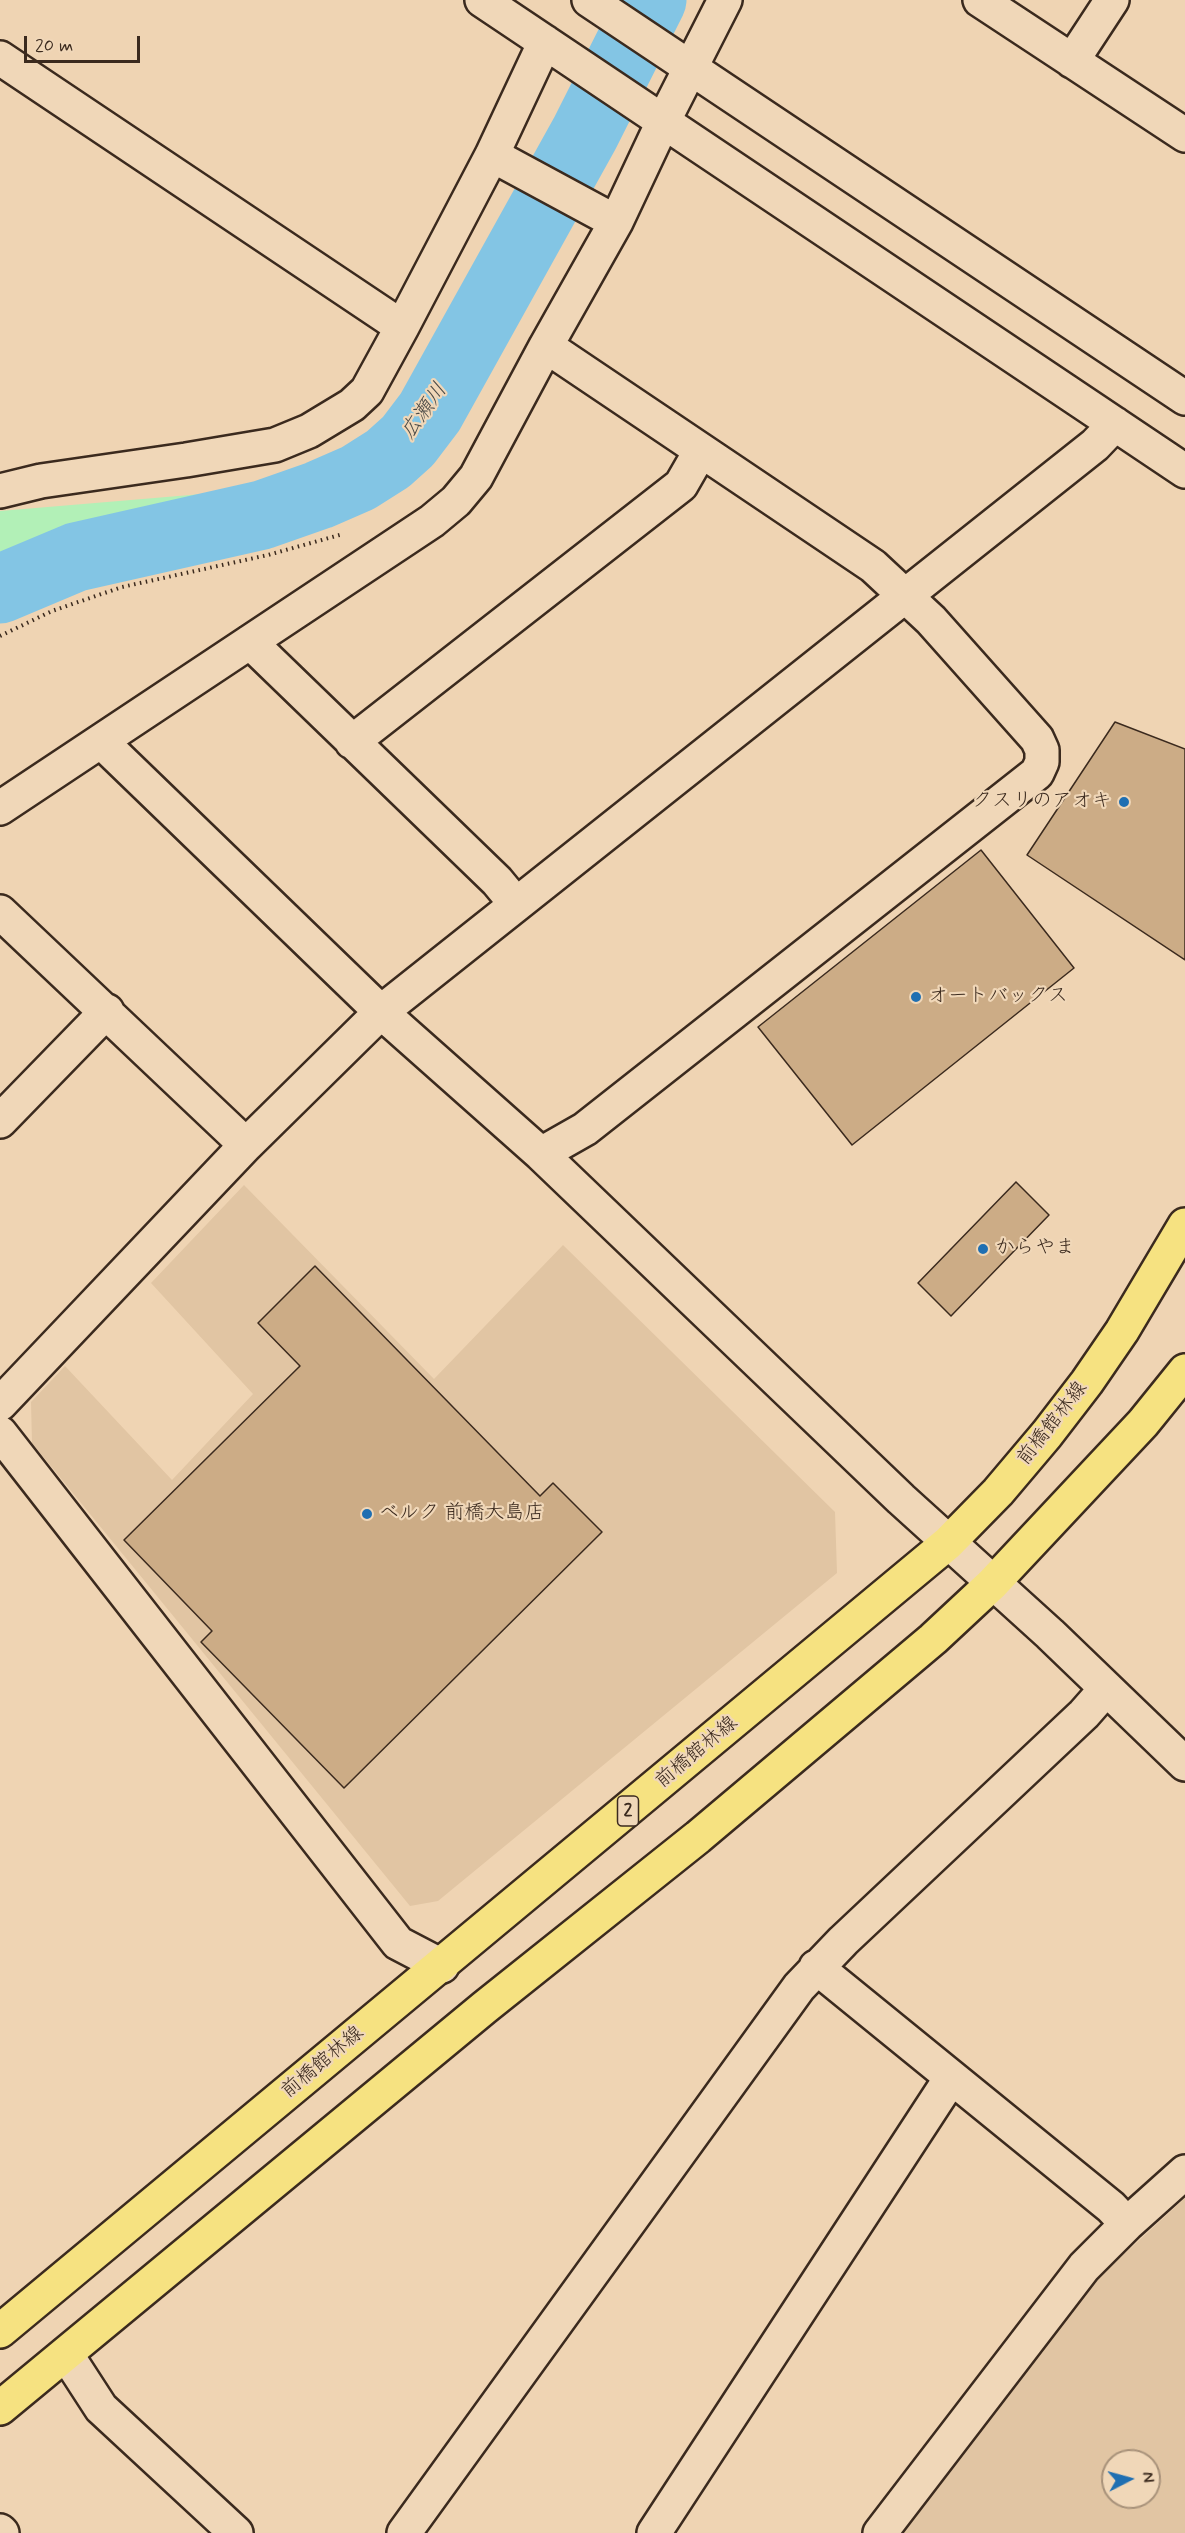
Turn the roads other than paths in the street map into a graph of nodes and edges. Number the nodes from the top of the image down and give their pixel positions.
1 (482, 0) edge
2 (725, 0) edge
3 (981, 0) edge
4 (1112, 0) edge
5 (594, 3) edge
6 (544, 42) junction
7 (0, 58) edge
8 (680, 60) junction
9 (1072, 61) junction
10 (652, 112) junction
11 (1185, 135) edge
12 (504, 161) junction
13 (616, 222) junction
14 (402, 327) junction
15 (546, 346) junction
16 (1180, 385) edge
17 (1115, 424) junction
18 (700, 452) junction
19 (1185, 471) edge
20 (0, 491) edge
21 (905, 596) junction
22 (250, 642) junction
23 (104, 740) junction
24 (352, 742) junction
25 (0, 808) edge
26 (516, 904) junction
27 (0, 912) edge
28 (106, 1011) junction
29 (381, 1012) junction
30 (0, 1121) edge
31 (246, 1145) junction
32 (541, 1154) junction
33 (1185, 1225) edge
34 (1185, 1371) edge
35 (0, 1404) edge
36 (0, 1433) edge
37 (948, 1543) junction
38 (992, 1584) junction
39 (1106, 1689) junction
40 (1185, 1764) edge
41 (442, 1966) junction
42 (816, 1967) junction
43 (951, 2078) junction
44 (1185, 2172) edge
45 (1127, 2224) junction
46 (0, 2331) edge
47 (66, 2354) junction
48 (0, 2408) edge
49 (236, 2533) edge
50 (404, 2533) edge
51 (654, 2533) edge
52 (880, 2533) edge

1 - 6 street
2 - 8 street
3 - 9 street
4 - 9 street
5 - 8 street
6 - 10 street
6 - 12 street
7 - 14 street
8 - 10 street
8 - 16 street
9 - 11 street
10 - 13 street
10 - 17 street
12 - 13 street
12 - 14 street
13 - 15 street
14 - 20 street
15 - 18 street
15 - 22 street
17 - 19 street
17 - 21 street
18 - 21 street
18 - 24 street
21 - 26 street
21 - 32 street
22 - 23 street
22 - 24 street
23 - 25 street
23 - 29 street
24 - 26 street
26 - 29 street
27 - 28 street
28 - 30 street
28 - 31 street
29 - 31 street
29 - 32 street
31 - 35 street
32 - 37 street
33 - 37 main road, 前橋館林線 / 2
34 - 38 main road
36 - 41 street
37 - 38 street
37 - 41 main road, 前橋館林線 / 2
38 - 39 street
38 - 47 main road
39 - 40 street
39 - 42 street
41 - 46 main road, 前橋館林線 / 2
42 - 43 street
42 - 50 street
43 - 45 street
43 - 51 street
44 - 45 street
45 - 52 street
47 - 48 main road
47 - 49 street

